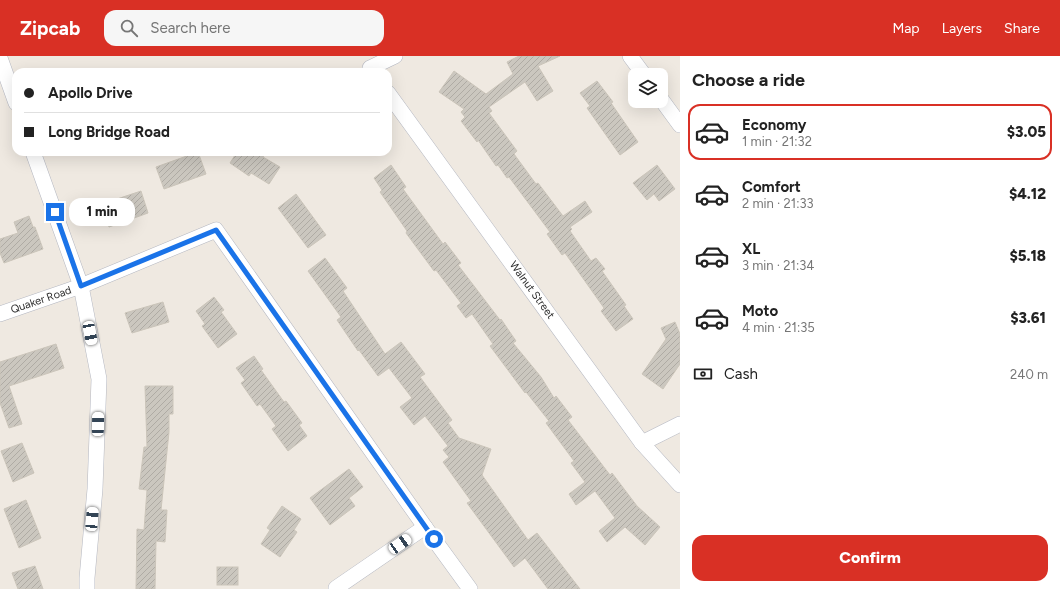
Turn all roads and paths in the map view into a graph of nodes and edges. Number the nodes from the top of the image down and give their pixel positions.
1 (395, 56) edge
2 (630, 56) edge
3 (0, 58) edge
4 (370, 68) edge
5 (639, 68) edge
6 (12, 92) edge
7 (392, 98) edge
8 (668, 108) edge
9 (680, 125) edge
10 (34, 156) edge
11 (81, 286) junction
12 (0, 314) edge
13 (680, 424) edge
14 (642, 442) junction
15 (680, 485) edge
16 (425, 526) junction
17 (336, 588) dead end
18 (88, 589) edge
19 (470, 589) edge

1 - 4 street
2 - 5 street
3 - 6 street
7 - 14 street, Walnut Street
8 - 9 street
10 - 11 street
11 - 12 street, Quaker Road
11 - 16 street, Quaker Road
11 - 18 street
13 - 14 street
14 - 15 street, Walnut Street
16 - 17 street
16 - 19 street

